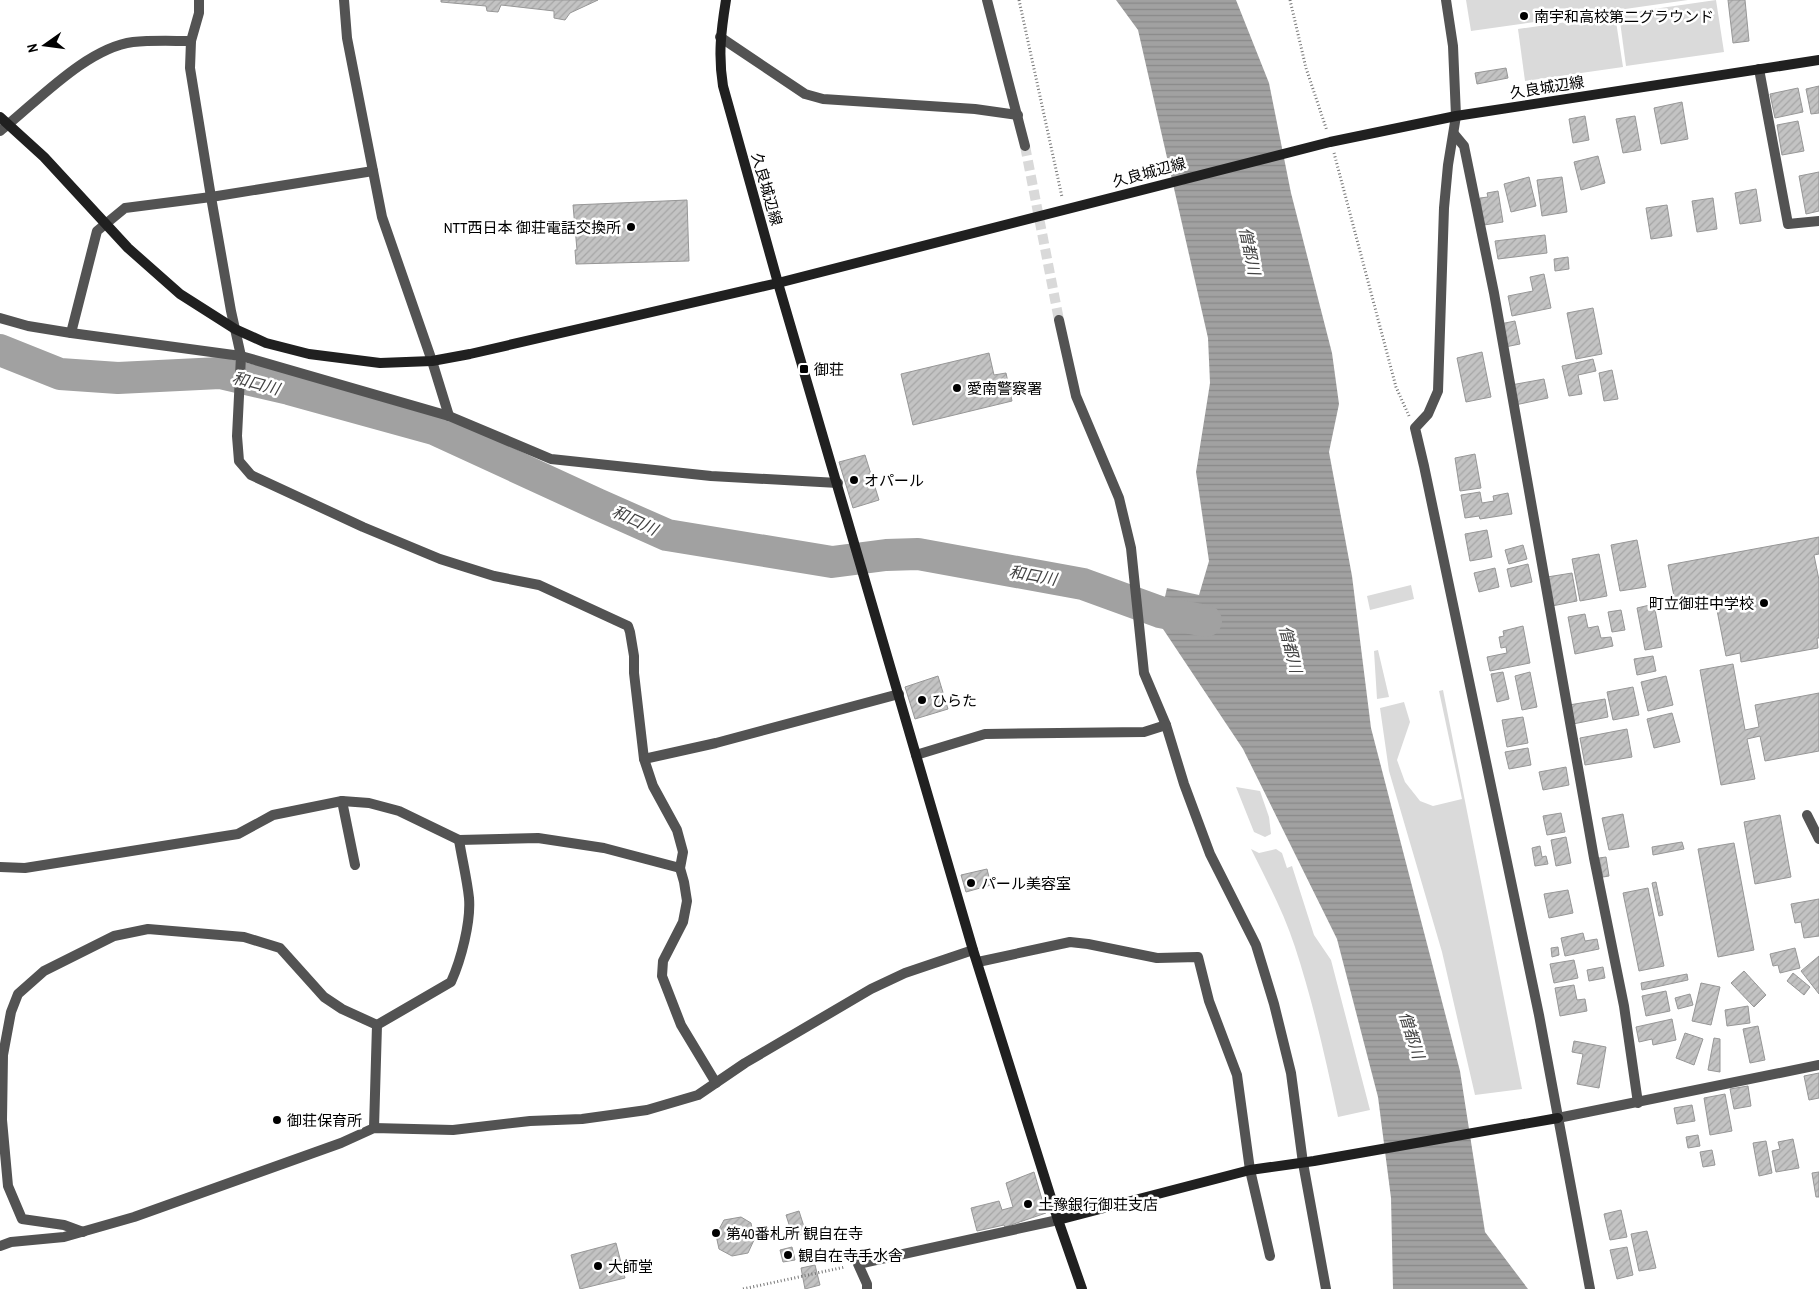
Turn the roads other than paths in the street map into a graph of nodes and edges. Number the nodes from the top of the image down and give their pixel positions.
1 (199, 0) edge
2 (344, 0) edge
3 (726, 0) edge
4 (987, 0) edge
5 (1446, 0) edge
6 (720, 37) junction
7 (190, 41) junction
8 (1819, 60) edge
9 (1759, 69) junction
10 (1018, 115) junction
11 (1456, 116) junction
12 (0, 117) edge
13 (9, 124) junction
14 (0, 131) edge
15 (1454, 134) junction
16 (1025, 146) tunnel mouth
17 (373, 171) junction
18 (211, 197) junction
19 (1819, 221) edge
20 (105, 223) junction
21 (778, 283) junction
22 (0, 318) edge
23 (1059, 320) tunnel mouth
24 (235, 329) junction
25 (71, 334) junction
26 (241, 356) junction
27 (432, 361) junction
28 (449, 416) junction
29 (838, 483) junction
30 (899, 694) junction
31 (1166, 725) junction
32 (916, 755) junction
33 (644, 759) junction
34 (342, 801) junction
35 (1807, 815) dead end
36 (1819, 839) edge
37 (459, 840) junction
38 (355, 865) dead end
39 (0, 868) edge
40 (680, 868) junction
41 (973, 950) junction
42 (978, 962) junction
43 (377, 1025) junction
44 (1819, 1065) edge
45 (716, 1083) junction
46 (1638, 1103) junction
47 (1552, 1119) junction
48 (374, 1128) junction
49 (1302, 1163) junction
50 (1250, 1170) junction
51 (1058, 1220) junction
52 (83, 1232) junction
53 (0, 1246) edge
54 (1270, 1256) dead end
55 (867, 1289) edge
56 (1082, 1289) edge
57 (1326, 1289) edge
58 (1590, 1289) edge

1 - 7 street
2 - 17 street
3 - 6 street, 久良城辺線
4 - 10 street
5 - 11 street
6 - 10 street
6 - 21 street, 久良城辺線
7 - 13 street
7 - 18 street
8 - 9 street, 久良城辺線
9 - 11 street, 久良城辺線
9 - 19 street
10 - 16 street
11 - 15 street
11 - 21 street, 久良城辺線
12 - 13 street
13 - 14 street
13 - 20 street
15 - 46 street
15 - 47 street
17 - 18 street
17 - 27 street
18 - 20 street
18 - 24 street
20 - 24 street
20 - 25 street
21 - 27 street
21 - 29 street
22 - 25 street
23 - 31 street
24 - 26 street
24 - 27 street
25 - 26 street
26 - 28 street
26 - 33 street
27 - 28 street
28 - 29 street
29 - 30 street
30 - 32 street
30 - 33 street
31 - 32 street
31 - 49 street
32 - 41 street
33 - 40 street
34 - 37 street
34 - 38 street
34 - 39 street
35 - 36 street
37 - 40 street
37 - 43 street
40 - 45 street
41 - 42 street
41 - 45 street
42 - 50 street
42 - 51 street
43 - 48 street
43 - 52 street
44 - 46 street
45 - 48 street
46 - 47 street
47 - 49 street
47 - 58 street
48 - 52 street
49 - 50 street
49 - 57 street
50 - 51 street
50 - 54 street
51 - 55 street
51 - 56 street
52 - 53 street

